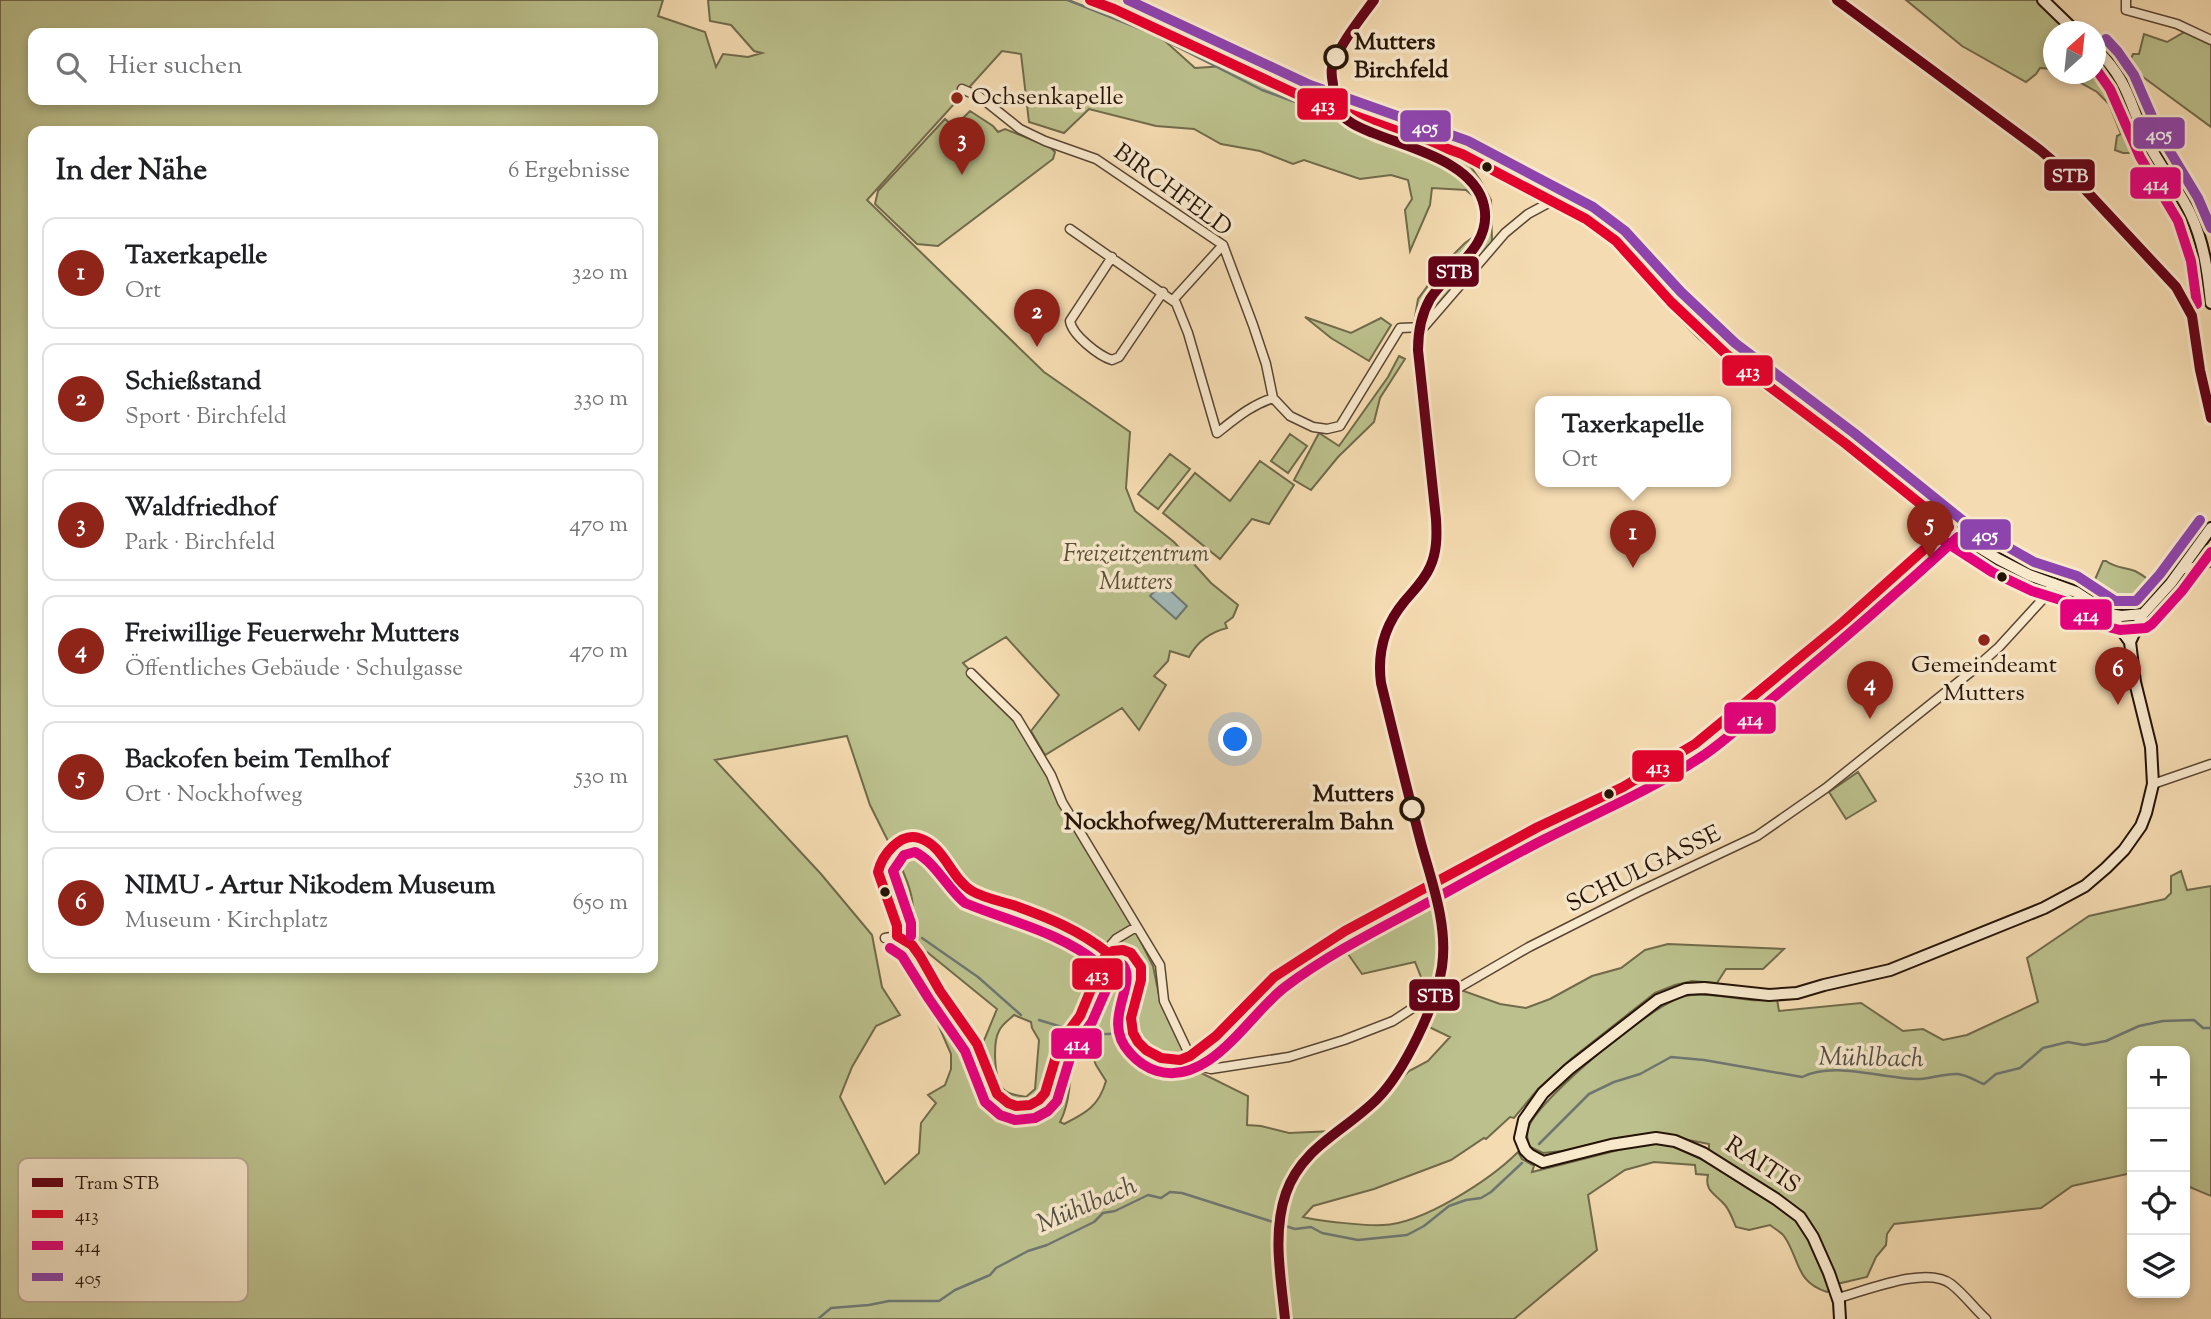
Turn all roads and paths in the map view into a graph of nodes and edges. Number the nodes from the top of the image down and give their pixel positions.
1 (1090, 0) edge
2 (2043, 0) edge
3 (2126, 0) edge
4 (2065, 21) edge
5 (2211, 40) edge
6 (2106, 60) edge
7 (962, 89) dead end
8 (1553, 201) junction
9 (1070, 229) dead end
10 (1223, 245) junction
11 (1112, 257) junction
12 (1163, 292) junction
13 (1173, 300) junction
14 (2211, 303) edge
15 (1273, 398) junction
16 (1949, 527) junction
17 (2211, 528) edge
18 (2211, 562) edge
19 (2181, 570) junction
20 (2054, 583) junction
21 (2110, 614) junction
22 (2143, 614) junction
23 (2130, 642) junction
24 (971, 673) dead end
25 (2211, 764) edge
26 (2153, 784) junction
27 (1136, 928) junction
28 (897, 936) junction
29 (885, 938) dead end
30 (1108, 953) junction
31 (1190, 1056) junction
32 (1838, 1298) junction
33 (1840, 1319) edge
34 (1986, 1319) edge

1 - 8 street
2 - 4 street
3 - 5 street
6 - 14 street
7 - 10 street, BIRCHFELD
8 - 15 street
8 - 16 street
9 - 11 street
10 - 13 street
10 - 15 street, BIRCHFELD
11 - 12 street
11 - 12 street
12 - 13 street
13 - 15 street
16 - 20 street
16 - 31 street
17 - 19 street
18 - 19 street
19 - 22 street
20 - 21 street
20 - 31 street, SCHULGASSE
21 - 22 street
21 - 23 street
22 - 23 street
23 - 26 street
24 - 27 street
25 - 26 street
26 - 32 street, RAITIS
27 - 30 street
27 - 31 street
28 - 29 street
28 - 30 street
28 - 30 street
30 - 31 street
32 - 33 street, RAITIS
32 - 34 street

